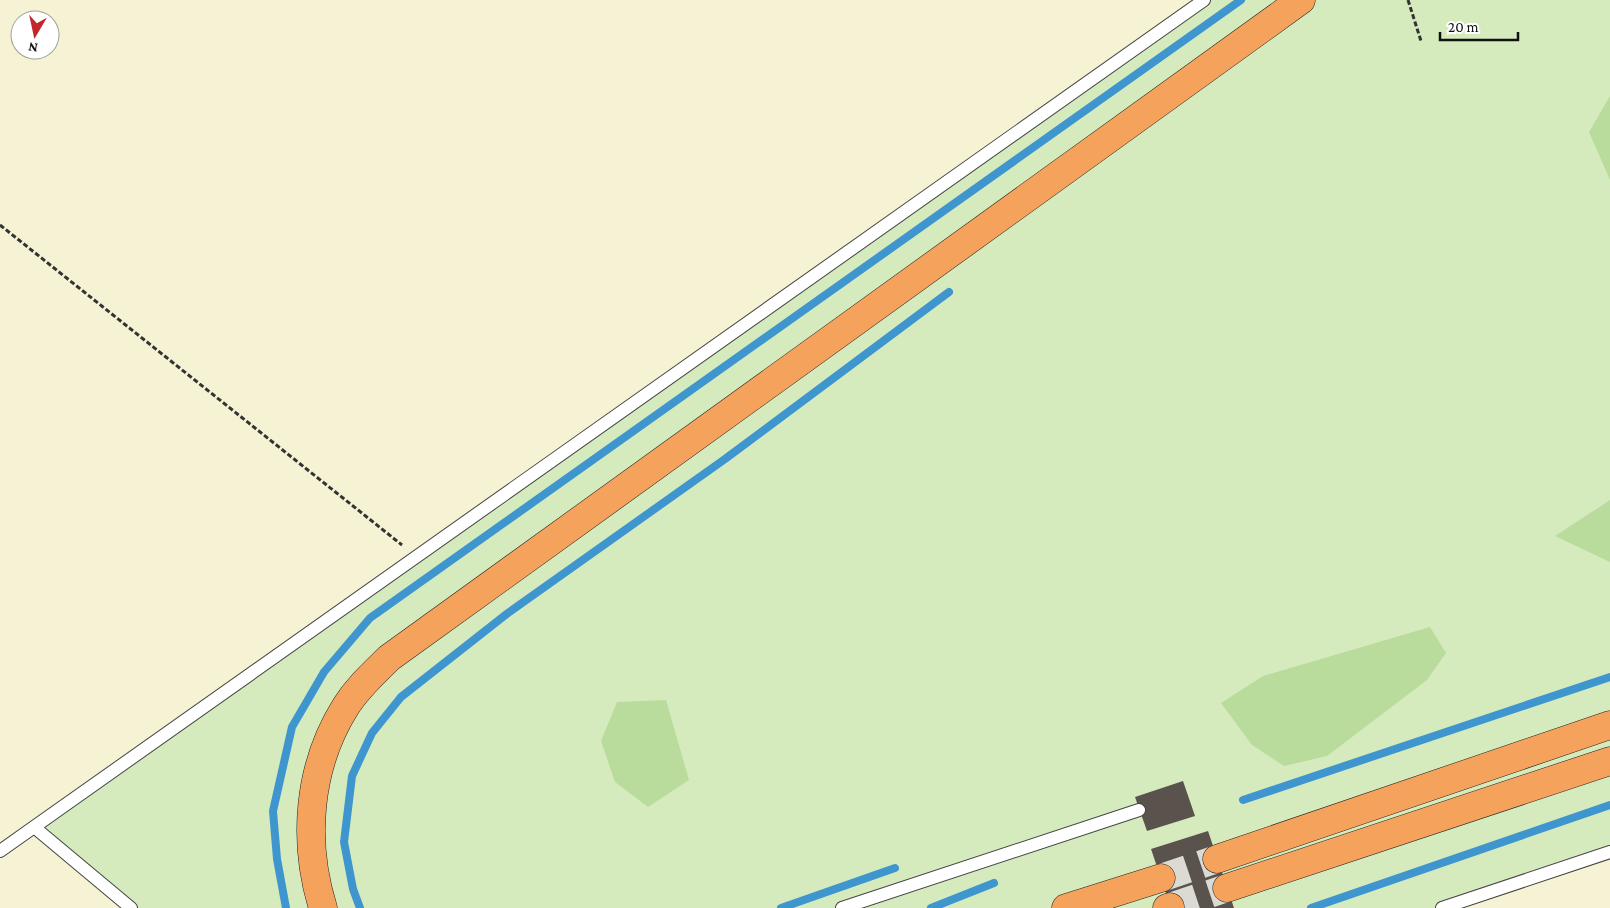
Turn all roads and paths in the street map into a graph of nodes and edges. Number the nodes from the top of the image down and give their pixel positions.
1 (1204, 0) edge
2 (1301, 0) edge
3 (1408, 0) edge
4 (1421, 41) dead end
5 (0, 225) edge
6 (416, 556) junction
7 (1610, 725) edge
8 (1610, 761) edge
9 (1139, 810) dead end
10 (34, 827) junction
11 (0, 851) edge
12 (1610, 852) edge
13 (1217, 859) tunnel mouth
14 (1161, 878) tunnel mouth
15 (1227, 888) tunnel mouth
16 (131, 908) edge
17 (323, 908) edge
18 (842, 908) edge
19 (1066, 908) edge
20 (1442, 908) edge

1 - 6 lane
2 - 17 highway
3 - 4 path
5 - 6 path
6 - 10 lane
7 - 13 highway
8 - 15 highway
9 - 18 lane
10 - 11 lane
10 - 16 lane
12 - 20 lane
14 - 19 highway

